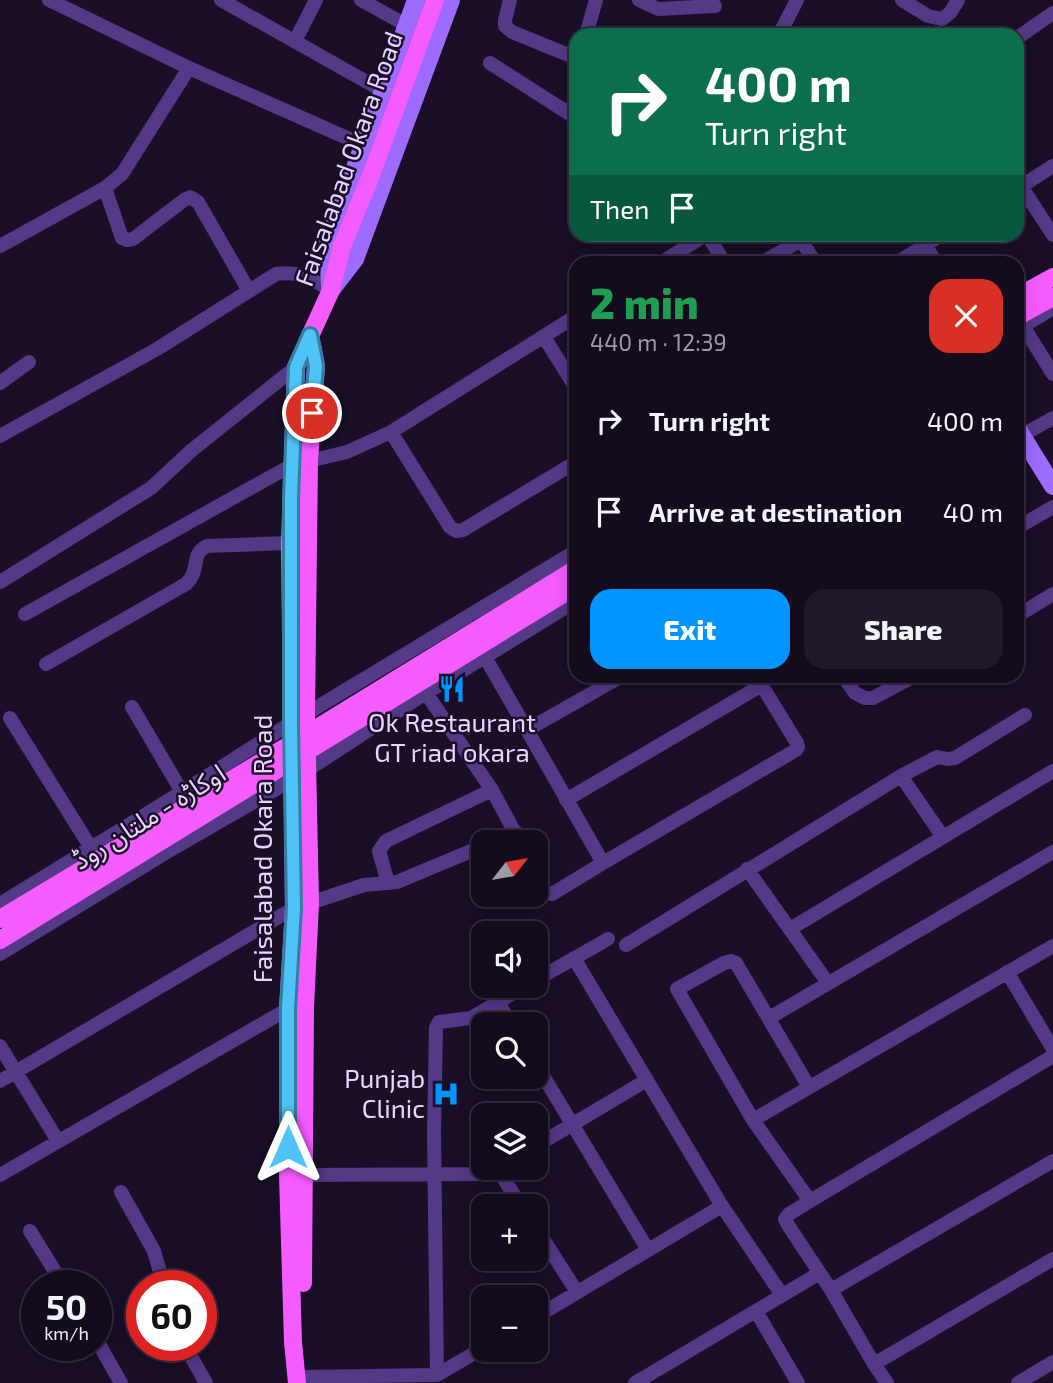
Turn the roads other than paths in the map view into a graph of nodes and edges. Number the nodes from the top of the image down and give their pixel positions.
1 (49, 0) edge
2 (221, 0) edge
3 (316, 0) edge
4 (360, 0) edge
5 (416, 0) edge
6 (435, 0) edge
7 (451, 0) edge
8 (510, 0) edge
9 (596, 0) edge
10 (639, 0) edge
11 (797, 0) edge
12 (902, 0) edge
13 (958, 0) edge
14 (74, 5) edge
15 (715, 6) dead end
16 (1053, 13) edge
17 (406, 25) junction
18 (588, 28) edge
19 (783, 28) edge
20 (1024, 33) edge
21 (295, 41) junction
22 (569, 55) edge
23 (490, 63) dead end
24 (189, 68) junction
25 (383, 90) junction
26 (569, 113) edge
27 (363, 145) junction
28 (1053, 166) edge
29 (1024, 182) edge
30 (105, 188) junction
31 (1024, 194) edge
32 (1053, 235) edge
33 (695, 242) edge
34 (795, 242) edge
35 (920, 242) edge
36 (0, 246) edge
37 (672, 256) edge
38 (773, 256) edge
39 (905, 256) edge
40 (1053, 277) edge
41 (331, 290) junction
42 (1024, 290) edge
43 (249, 291) junction
44 (1053, 298) edge
45 (1053, 309) edge
46 (1024, 320) edge
47 (569, 321) edge
48 (1024, 322) edge
49 (1024, 331) edge
50 (310, 335) junction
51 (544, 337) junction
52 (29, 362) dead end
53 (296, 367) junction
54 (1053, 374) edge
55 (569, 377) edge
56 (0, 383) edge
57 (1053, 418) edge
58 (1024, 431) edge
59 (391, 432) junction
60 (0, 436) edge
61 (1024, 443) edge
62 (300, 463) junction
63 (569, 466) edge
64 (1053, 486) edge
65 (1053, 507) edge
66 (1024, 524) edge
67 (290, 543) junction
68 (569, 555) edge
69 (569, 573) edge
70 (0, 582) edge
71 (569, 590) edge
72 (1053, 594) edge
73 (569, 605) edge
74 (1024, 613) edge
75 (25, 614) dead end
76 (485, 657) junction
77 (46, 664) dead end
78 (610, 683) edge
79 (754, 683) edge
80 (761, 683) edge
81 (848, 683) edge
82 (901, 683) edge
83 (426, 693) junction
84 (132, 707) dead end
85 (1026, 715) dead end
86 (10, 718) dead end
87 (298, 718) junction
88 (527, 730) junction
89 (1053, 771) edge
90 (300, 775) junction
91 (901, 776) junction
92 (492, 790) junction
93 (182, 792) junction
94 (566, 800) junction
95 (514, 830) edge
96 (943, 838) junction
97 (91, 848) junction
98 (471, 851) edge
99 (1053, 852) edge
100 (603, 863) junction
101 (747, 869) junction
102 (388, 883) junction
103 (548, 893) edge
104 (0, 904) edge
105 (302, 905) junction
106 (0, 919) edge
107 (790, 929) junction
108 (608, 939) dead end
109 (0, 940) edge
110 (626, 944) dead end
111 (1053, 946) edge
112 (0, 954) edge
113 (574, 958) junction
114 (1007, 972) junction
115 (548, 974) edge
116 (828, 983) junction
117 (505, 998) edge
118 (498, 1002) junction
119 (288, 1009) junction
120 (504, 1012) edge
121 (769, 1018) junction
122 (0, 1046) edge
123 (1053, 1049) edge
124 (1053, 1056) edge
125 (15, 1072) junction
126 (647, 1080) junction
127 (0, 1081) edge
128 (548, 1084) edge
129 (809, 1087) junction
130 (753, 1120) junction
131 (572, 1124) junction
132 (548, 1139) edge
133 (58, 1141) junction
134 (1053, 1161) edge
135 (1, 1172) edge
136 (471, 1174) edge
137 (304, 1175) junction
138 (434, 1175) junction
139 (121, 1192) dead end
140 (810, 1201) junction
141 (722, 1206) junction
142 (30, 1231) dead end
143 (548, 1247) edge
144 (648, 1250) junction
145 (1053, 1259) edge
146 (54, 1270) edge
147 (159, 1270) edge
148 (818, 1274) junction
149 (831, 1290) junction
150 (577, 1293) junction
151 (782, 1295) junction
152 (548, 1310) edge
153 (756, 1311) junction
154 (471, 1355) edge
155 (108, 1361) edge
156 (194, 1361) edge
157 (1053, 1362) edge
158 (874, 1364) junction
159 (297, 1375) edge
160 (437, 1375) junction
161 (121, 1383) edge
162 (206, 1383) edge
163 (635, 1383) edge
164 (798, 1383) edge
165 (887, 1383) edge
166 (1018, 1383) edge

1 - 14 street
2 - 21 street
3 - 21 street
4 - 17 street
5 - 17 main road
6 - 41 main road, Faisalabad Okara Road
7 - 41 main road
8 - 22 street
9 - 18 street
10 - 15 street
11 - 19 street
12 - 13 street
14 - 24 street
16 - 20 street
17 - 25 main road
21 - 25 street
23 - 26 street
24 - 27 street
24 - 30 street
25 - 27 main road
27 - 41 main road
28 - 29 street
30 - 36 street
30 - 43 street
31 - 32 street
33 - 37 street
34 - 38 street
35 - 39 street
40 - 42 main road
41 - 43 street
41 - 50 main road, Faisalabad Okara Road
43 - 60 street
44 - 46 main road
45 - 48 street
47 - 51 street
49 - 54 street
50 - 53 main road, Faisalabad Okara Road
50 - 62 main road, Faisalabad Okara Road
51 - 55 street
51 - 59 street
52 - 56 street
53 - 62 main road, Faisalabad Okara Road
53 - 70 street
57 - 58 street
59 - 62 street
59 - 63 street
61 - 64 main road
62 - 67 main road, Faisalabad Okara Road
62 - 75 street
62 - 87 main road, Faisalabad Okara Road
65 - 66 street
67 - 77 street
67 - 87 main road, Faisalabad Okara Road
68 - 87 street
69 - 106 main road, اوکاڑہ - ملتان روڈ, bridge
71 - 109 main road, اوکاڑہ - ملتان روڈ, bridge
72 - 74 street
73 - 76 street
76 - 83 street
76 - 88 street
78 - 88 street
79 - 94 street
80 - 100 street
81 - 82 street
83 - 90 street
83 - 92 street
84 - 93 street
85 - 91 street
86 - 97 street
87 - 90 main road, Faisalabad Okara Road
87 - 93 street
88 - 94 street
89 - 96 street
90 - 105 main road, Faisalabad Okara Road
90 - 112 street
91 - 96 street
91 - 101 street
92 - 95 street
92 - 102 street
93 - 97 street
94 - 100 street
96 - 107 street
97 - 104 street
98 - 102 street
99 - 116 street
100 - 103 street
101 - 107 street
101 - 110 street
102 - 105 street
105 - 119 main road, Faisalabad Okara Road
105 - 125 street
105 - 137 main road, Faisalabad Okara Road
107 - 116 street
108 - 113 street
111 - 114 street
113 - 115 street
113 - 126 street
114 - 123 street
114 - 129 street
116 - 121 street
117 - 118 street
118 - 120 street
118 - 138 street
119 - 133 street
119 - 159 main road, Faisalabad Okara Road
121 - 129 street
121 - 130 street
122 - 125 street
124 - 140 street
125 - 127 street
125 - 133 street
126 - 131 street
126 - 141 street
128 - 131 street
129 - 130 street
130 - 140 street
131 - 132 street
131 - 144 street
133 - 135 street
134 - 149 street
136 - 138 street
137 - 138 street
137 - 159 main road, Faisalabad Okara Road
138 - 160 street
139 - 147 street
140 - 148 street
141 - 144 street
141 - 151 street
142 - 146 street
143 - 150 street
144 - 150 street
145 - 158 street
148 - 149 street
148 - 151 street
149 - 158 street
150 - 152 street
151 - 153 street
153 - 163 street
153 - 164 street
154 - 160 street
155 - 161 street
156 - 162 street
157 - 166 street
158 - 165 street
159 - 160 street

